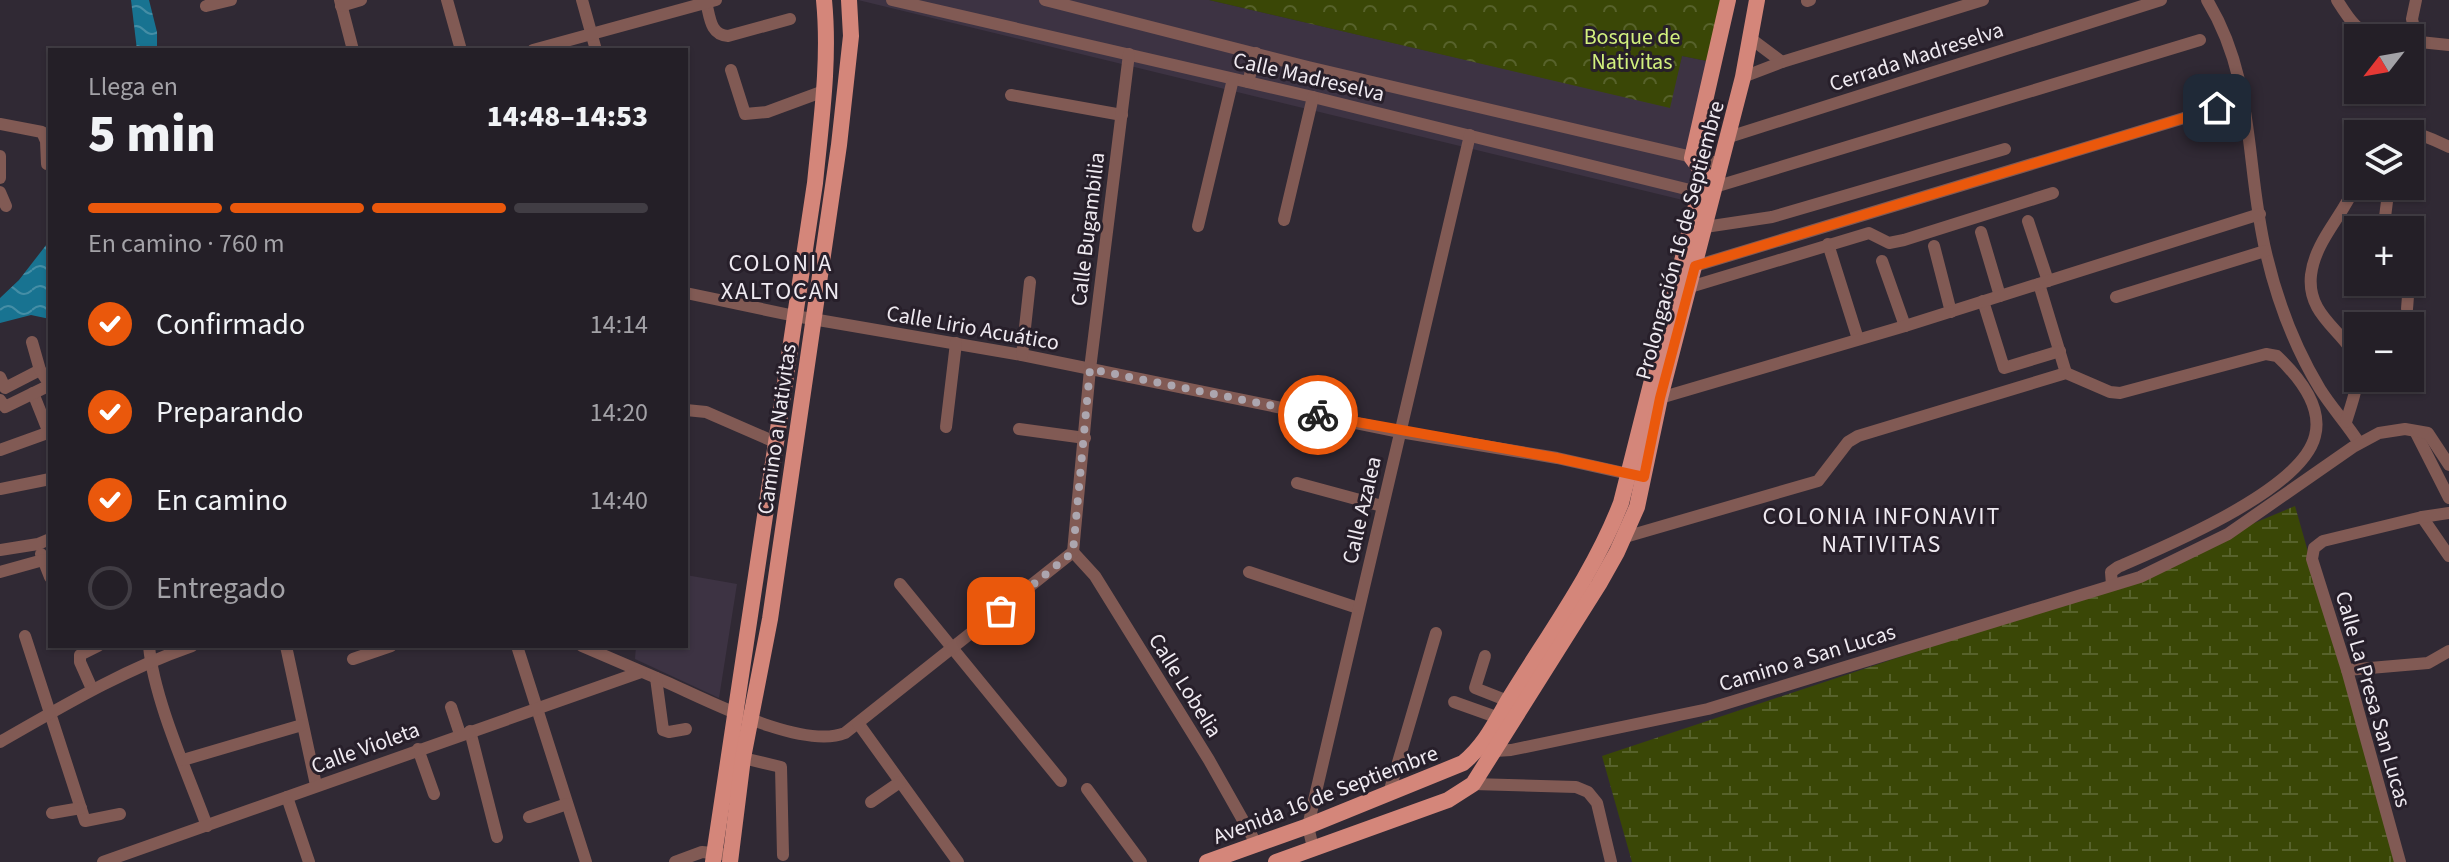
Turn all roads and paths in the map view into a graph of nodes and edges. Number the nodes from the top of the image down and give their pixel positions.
1 (231, 0) edge
2 (361, 0) edge
3 (447, 0) edge
4 (582, 0) edge
5 (824, 0) edge
6 (849, 0) edge
7 (892, 0) edge
8 (1045, 0) edge
9 (1728, 0) edge
10 (1757, 0) edge
11 (1983, 0) edge
12 (2161, 0) edge
13 (2207, 0) edge
14 (2337, 0) edge
15 (2416, 0) edge
16 (711, 1) edge
17 (340, 3) edge
18 (206, 6) dead end
19 (790, 19) dead end
20 (2354, 24) edge
21 (2412, 24) edge
22 (591, 34) junction
23 (1750, 38) junction
24 (2200, 40) dead end
25 (2424, 43) edge
26 (2449, 45) edge
27 (352, 48) edge
28 (460, 48) edge
29 (540, 48) edge
30 (595, 48) edge
31 (1256, 53) junction
32 (1129, 54) junction
33 (1782, 62) junction
34 (731, 70) dead end
35 (1743, 77) junction
36 (1233, 79) junction
37 (1248, 82) junction
38 (824, 91) junction
39 (1011, 95) dead end
40 (1313, 97) junction
41 (2217, 108) dead end
42 (1122, 115) junction
43 (0, 124) edge
44 (1470, 135) junction
45 (2424, 135) edge
46 (1729, 137) junction
47 (2449, 147) edge
48 (2005, 149) dead end
49 (0, 156) edge
50 (1692, 158) junction
51 (47, 164) dead end
52 (1722, 164) junction
53 (0, 178) edge
54 (1715, 186) junction
55 (0, 192) edge
56 (1698, 192) junction
57 (2053, 193) dead end
58 (2348, 200) edge
59 (6, 206) dead end
60 (2260, 214) junction
61 (1284, 220) dead end
62 (2028, 221) dead end
63 (1198, 226) dead end
64 (1705, 227) junction
65 (1981, 232) dead end
66 (1828, 244) junction
67 (1934, 246) dead end
68 (2265, 251) junction
69 (1882, 261) dead end
70 (1695, 266) junction
71 (1030, 282) dead end
72 (2044, 282) junction
73 (1690, 287) junction
74 (688, 293) edge
75 (2000, 296) junction
76 (2408, 296) edge
77 (2116, 297) dead end
78 (1983, 301) junction
79 (2407, 309) dead end
80 (1951, 312) junction
81 (795, 316) junction
82 (814, 319) junction
83 (1905, 326) junction
84 (1858, 339) junction
85 (32, 342) dead end
86 (956, 343) junction
87 (2060, 351) junction
88 (1022, 355) junction
89 (1090, 369) junction
90 (2066, 373) junction
91 (46, 376) edge
92 (0, 377) edge
93 (48, 386) edge
94 (33, 393) junction
95 (1660, 398) junction
96 (0, 400) edge
97 (688, 410) edge
98 (2346, 422) junction
99 (48, 427) edge
100 (946, 427) dead end
101 (1019, 429) dead end
102 (2415, 431) junction
103 (1400, 432) junction
104 (48, 433) edge
105 (0, 434) edge
106 (1085, 438) junction
107 (775, 442) junction
108 (2359, 443) junction
109 (4, 449) edge
110 (2449, 464) edge
111 (2435, 470) junction
112 (1637, 475) junction
113 (48, 479) edge
114 (1297, 483) dead end
115 (0, 489) edge
116 (2449, 498) edge
117 (1382, 506) junction
118 (2449, 513) edge
119 (2422, 517) junction
120 (1625, 537) junction
121 (44, 542) edge
122 (0, 550) edge
123 (1073, 552) junction
124 (2449, 556) edge
125 (43, 560) junction
126 (0, 572) edge
127 (48, 572) edge
128 (1249, 572) dead end
129 (900, 584) dead end
130 (2112, 585) junction
131 (1358, 608) junction
132 (1436, 633) dead end
133 (25, 636) dead end
134 (94, 648) edge
135 (149, 648) edge
136 (186, 648) edge
137 (286, 648) edge
138 (385, 648) edge
139 (518, 648) edge
140 (587, 648) edge
141 (952, 650) junction
142 (2449, 651) edge
143 (1485, 656) dead end
144 (353, 659) dead end
145 (150, 660) junction
146 (2347, 670) junction
147 (641, 672) junction
148 (656, 678) junction
149 (92, 689) junction
150 (1508, 701) junction
151 (1454, 702) dead end
152 (451, 707) dead end
153 (536, 708) junction
154 (735, 712) junction
155 (51, 713) junction
156 (752, 720) junction
157 (858, 723) junction
158 (302, 725) junction
159 (686, 729) dead end
160 (465, 733) junction
161 (1494, 737) junction
162 (0, 742) edge
163 (418, 749) junction
164 (743, 758) junction
165 (183, 760) junction
166 (1061, 781) dead end
167 (900, 782) junction
168 (1473, 784) junction
169 (316, 785) junction
170 (1087, 789) dead end
171 (1389, 793) junction
172 (434, 794) dead end
173 (287, 797) junction
174 (871, 802) dead end
175 (567, 804) junction
176 (52, 813) dead end
177 (120, 814) dead end
178 (83, 815) junction
179 (529, 817) dead end
180 (207, 826) junction
181 (1308, 826) junction
182 (497, 837) dead end
183 (1257, 845) junction
184 (1313, 848) junction
185 (783, 855) dead end
186 (722, 858) edge
187 (103, 862) edge
188 (309, 862) edge
189 (586, 862) edge
190 (675, 862) edge
191 (958, 862) edge
192 (1141, 862) edge
193 (1207, 862) edge
194 (1276, 862) edge
195 (1611, 862) edge
196 (2400, 862) edge

1 - 18 street
2 - 17 street
3 - 28 street
4 - 22 street
5 - 38 main road, Camino a Nativitas
6 - 82 main road, Camino a Nativitas
7 - 32 street, Calle Madreselva
8 - 31 street, Calle Madreselva
9 - 50 main road
10 - 23 main road, Prolongación 16 de Septiembre
11 - 33 street
12 - 46 street, Cerrada Madreselva
13 - 60 street
14 - 20 street
15 - 21 street
16 - 19 street
16 - 22 street
17 - 27 street
22 - 29 street
22 - 30 street
23 - 33 street
23 - 35 main road, Prolongación 16 de Septiembre
24 - 54 street
25 - 26 street
31 - 37 street
31 - 50 street, Calle Madreselva
32 - 36 street, Calle Madreselva
32 - 42 street, Calle Bugambilia
33 - 35 street
34 - 38 street
35 - 46 main road, Prolongación 16 de Septiembre
36 - 37 street, Calle Madreselva
36 - 63 street
37 - 40 street, Calle Madreselva
38 - 81 main road, Camino a Nativitas
39 - 42 street
40 - 44 street, Calle Madreselva
40 - 61 street
41 - 70 street
42 - 89 street, Calle Bugambilia
43 - 51 street
44 - 56 street, Calle Madreselva
44 - 103 street, Calle Azalea
45 - 47 street
46 - 52 main road, Prolongación 16 de Septiembre
48 - 64 street
49 - 53 street
50 - 52 street, Calle Madreselva
50 - 56 main road, Prolongación 16 de Septiembre
52 - 54 main road, Prolongación 16 de Septiembre
54 - 56 street
54 - 64 main road, Prolongación 16 de Septiembre
55 - 59 street
56 - 112 main road, Prolongación 16 de Septiembre
57 - 66 street
58 - 98 street
60 - 68 street
60 - 72 street
62 - 72 street
64 - 70 main road, Prolongación 16 de Septiembre
65 - 75 street
66 - 73 street
66 - 84 street
67 - 80 street
68 - 77 street
68 - 98 street
69 - 83 street
70 - 73 main road, Prolongación 16 de Septiembre
71 - 88 street
72 - 75 street
72 - 87 street
73 - 95 main road, Prolongación 16 de Septiembre
74 - 81 street, Calle Lirio Acuático
75 - 78 street
76 - 79 street
78 - 80 street
78 - 87 street
80 - 83 street
81 - 82 street, Calle Lirio Acuático
81 - 107 main road, Camino a Nativitas
82 - 86 street, Calle Lirio Acuático
82 - 156 main road, Camino a Nativitas
83 - 84 street
84 - 95 street
85 - 91 street
86 - 88 street, Calle Lirio Acuático
86 - 100 street
87 - 90 street
88 - 89 street, Calle Lirio Acuático
89 - 103 street, Calle Lirio Acuático
89 - 106 street, Calle Bugambilia
90 - 120 street
90 - 130 street
91 - 92 street
93 - 94 street
94 - 96 street
94 - 99 street
95 - 112 main road, Prolongación 16 de Septiembre
97 - 107 street
98 - 108 street
101 - 106 street
102 - 108 street, Camino a San Lucas
102 - 110 street
102 - 111 street
103 - 112 street, Calle Lirio Acuático
103 - 117 street, Calle Azalea
104 - 109 street
105 - 109 street
106 - 123 street, Calle Bugambilia
107 - 154 main road, Camino a Nativitas
108 - 130 street, Camino a San Lucas
110 - 111 street
111 - 116 street
112 - 120 main road, Prolongación 16 de Septiembre
112 - 150 main road, Prolongación 16 de Septiembre
113 - 115 street
114 - 117 street
117 - 131 street, Calle Azalea
118 - 119 street
119 - 124 street
119 - 146 street, Calle La Presa San Lucas
120 - 161 main road, Prolongación 16 de Septiembre
121 - 122 street
121 - 125 street
123 - 141 street
123 - 183 street, Calle Lobelia
125 - 126 street
125 - 127 street
128 - 131 street
129 - 141 street
130 - 161 street, Camino a San Lucas
131 - 181 street, Calle Azalea
132 - 171 street
133 - 155 street
134 - 149 street
135 - 145 street
136 - 145 street
137 - 158 street
138 - 144 street
139 - 153 street
140 - 147 street
141 - 157 street
141 - 166 street
142 - 146 street
143 - 150 street
145 - 149 street
145 - 165 street
146 - 196 street, Calle La Presa San Lucas
147 - 148 street
147 - 153 street, Calle Violeta
148 - 154 street
148 - 159 street
149 - 155 street
150 - 161 main road, Prolongación 16 de Septiembre
151 - 161 street
152 - 160 street
153 - 160 street, Calle Violeta
153 - 175 street
154 - 156 street
154 - 186 main road, Camino a Nativitas
155 - 162 street
155 - 178 street
156 - 157 street
156 - 164 main road, Camino a Nativitas
157 - 167 street
158 - 165 street
158 - 169 street
160 - 163 street, Calle Violeta
160 - 182 street
161 - 168 main road, Avenida 16 de Septiembre
161 - 171 main road, Avenida 16 de Septiembre
163 - 169 street, Calle Violeta
163 - 172 street
164 - 185 street
164 - 186 main road, Camino a Nativitas
165 - 180 street
167 - 174 street
167 - 191 street
168 - 184 main road, Avenida 16 de Septiembre
168 - 195 street
169 - 173 street, Calle Violeta
170 - 192 street
171 - 181 main road, Avenida 16 de Septiembre
173 - 180 street, Calle Violeta
173 - 188 street
175 - 179 street
175 - 189 street
176 - 178 street
177 - 178 street
180 - 187 street, Calle Violeta
181 - 183 main road, Avenida 16 de Septiembre
181 - 184 street, Calle Azalea
183 - 193 main road, Avenida 16 de Septiembre
184 - 194 main road, Avenida 16 de Septiembre
186 - 190 street

